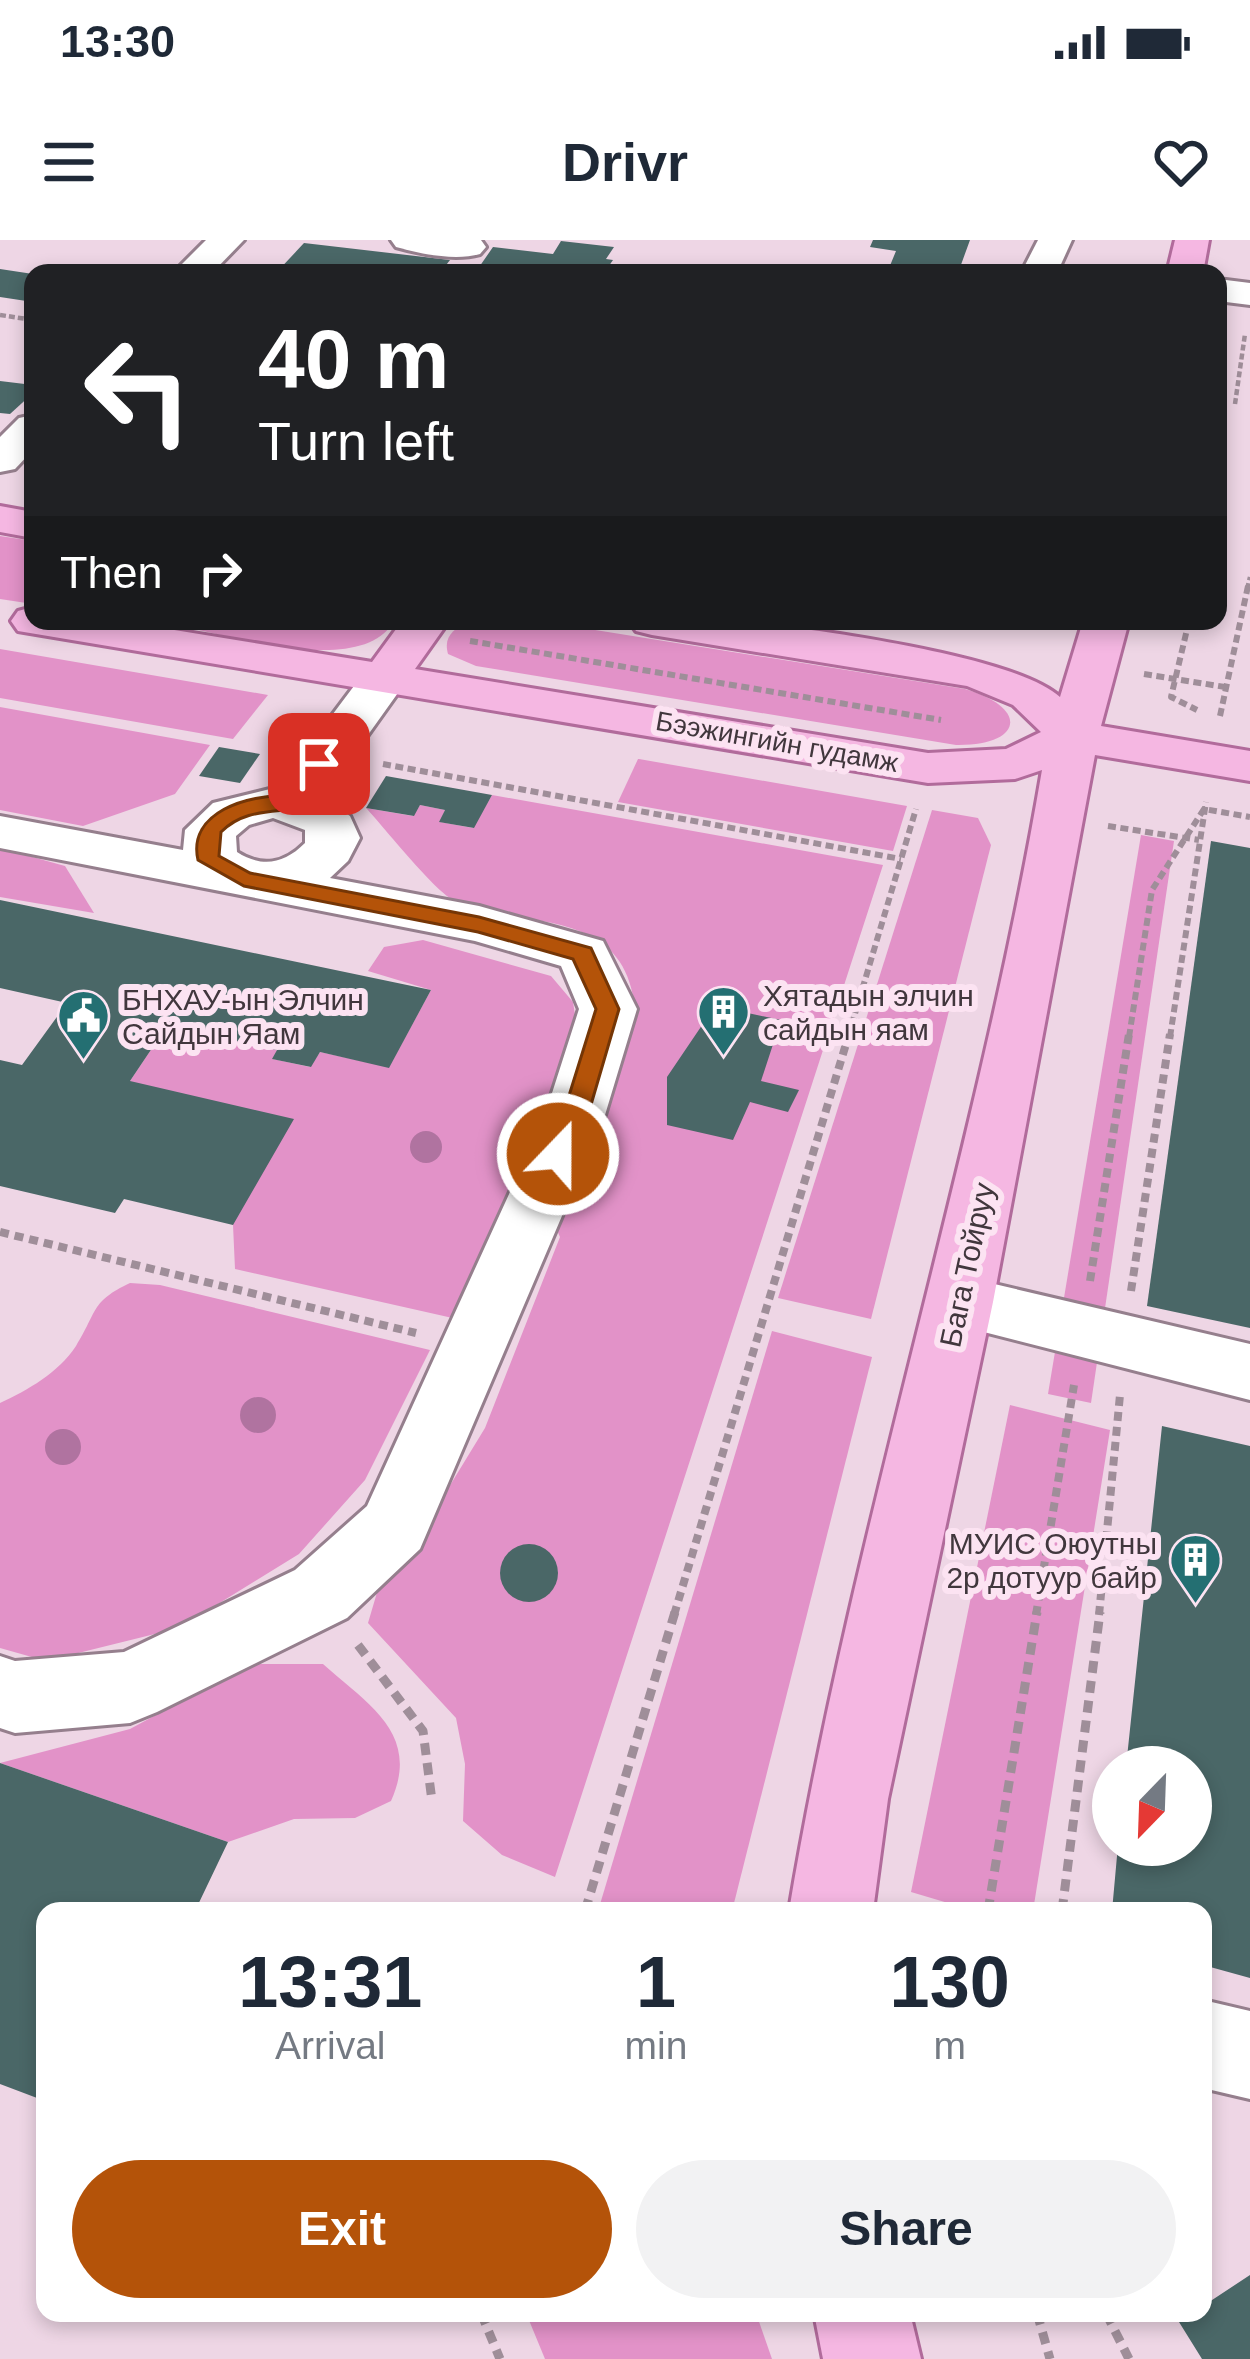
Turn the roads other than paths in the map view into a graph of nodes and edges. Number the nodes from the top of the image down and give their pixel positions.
1 (227, 240) edge
2 (408, 240) edge
3 (468, 247) dead end
4 (201, 264) edge
5 (24, 436) edge
6 (0, 460) edge
7 (90, 630) edge
8 (133, 630) edge
9 (420, 630) edge
10 (710, 630) edge
11 (1103, 630) edge
12 (116, 634) junction
13 (386, 676) junction
14 (1073, 736) junction
15 (1250, 766) edge
16 (0, 832) edge
17 (244, 879) junction
18 (960, 1302) junction
19 (1250, 1372) edge
20 (0, 1692) edge
21 (832, 1902) edge
22 (1212, 2046) edge
23 (1250, 2055) edge
24 (864, 2322) edge
25 (872, 2359) edge

1 - 4 street
2 - 3 street
5 - 6 street
7 - 12 main road, Бээжингийн гудамж
8 - 12 main road
9 - 13 main road
10 - 14 main road
11 - 14 main road, Бага Тойруу
12 - 13 main road, Бээжингийн гудамж
13 - 14 main road, Бээжингийн гудамж
13 - 17 street
14 - 15 main road
14 - 18 main road, Бага Тойруу
16 - 17 street
17 - 20 street
18 - 19 street
18 - 21 main road, Бага Тойруу
22 - 23 street
24 - 25 main road

